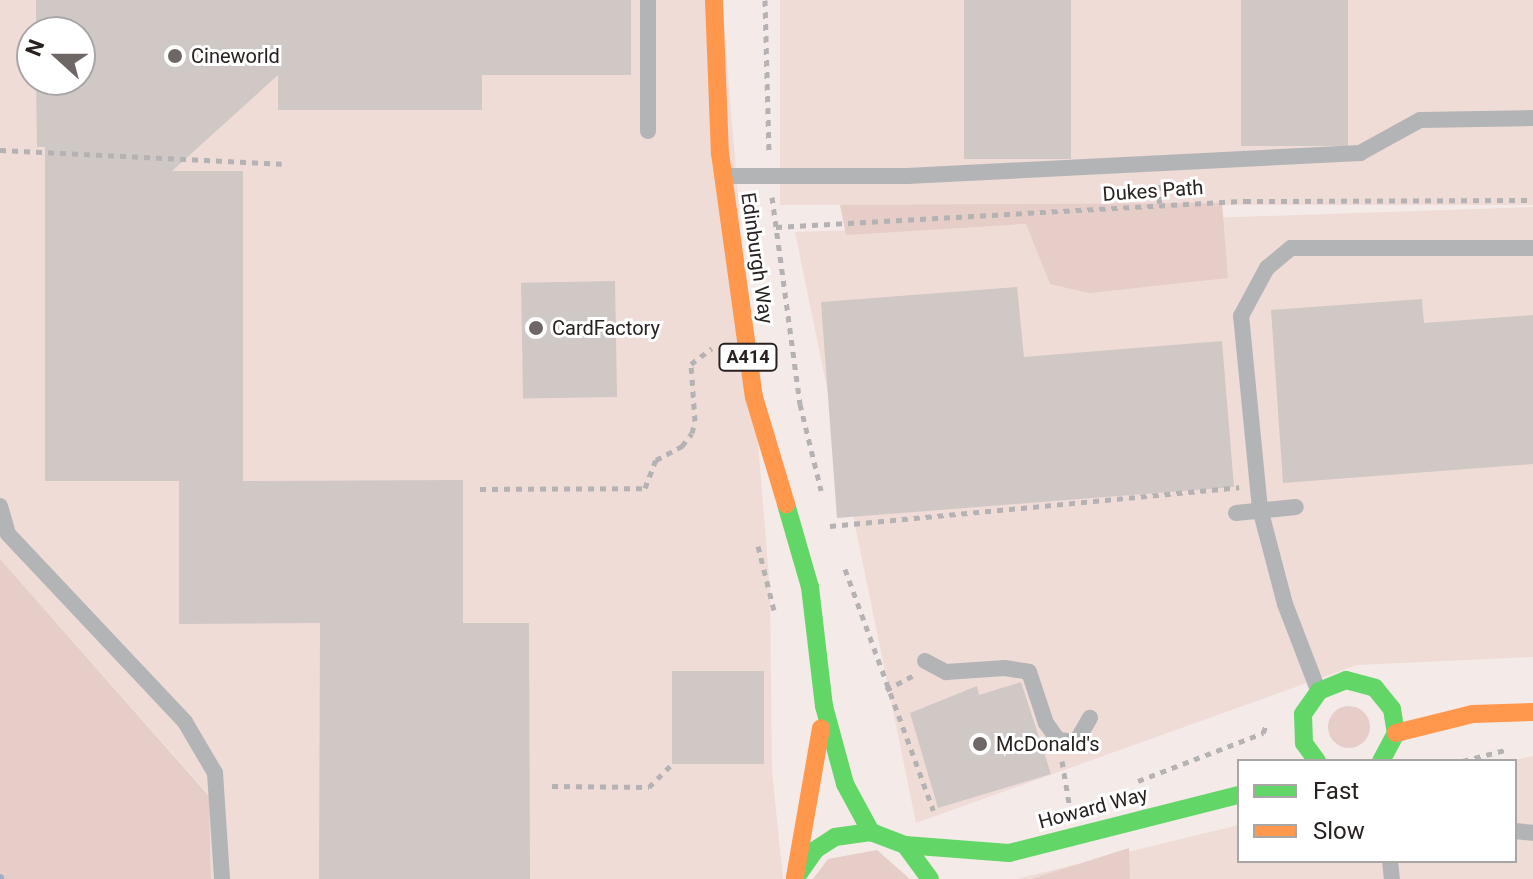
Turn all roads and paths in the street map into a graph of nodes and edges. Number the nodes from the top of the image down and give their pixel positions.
1 (648, 0) edge
2 (714, 0) edge
3 (765, 0) edge
4 (1533, 118) edge
5 (648, 131) dead end
6 (768, 139) dead end
7 (0, 150) edge
8 (282, 164) dead end
9 (723, 176) junction
10 (1533, 200) edge
11 (1533, 248) edge
12 (717, 346) dead end
13 (1257, 485) junction
14 (480, 489) dead end
15 (823, 496) dead end
16 (0, 506) edge
17 (1296, 507) dead end
18 (1260, 509) junction
19 (826, 511) dead end
20 (1236, 513) dead end
21 (830, 526) junction
22 (835, 541) dead end
23 (840, 556) dead end
24 (925, 661) joint
25 (886, 690) junction
26 (1319, 691) junction
27 (1386, 698) junction
28 (824, 706) junction
29 (1533, 712) edge
30 (1473, 714) junction
31 (1090, 718) dead end
32 (1269, 721) dead end
33 (1396, 733) junction
34 (1058, 740) junction
35 (1304, 743) junction
36 (1519, 747) dead end
37 (1282, 755) dead end
38 (1316, 759) edge
39 (1382, 759) edge
40 (1471, 759) edge
41 (672, 764) dead end
42 (1237, 779) edge
43 (1130, 785) dead end
44 (552, 786) dead end
45 (1237, 795) edge
46 (1085, 802) dead end
47 (1189, 805) junction
48 (1070, 808) junction
49 (1056, 812) dead end
50 (944, 818) dead end
51 (871, 832) junction
52 (905, 845) junction
53 (1009, 853) junction
54 (987, 871) dead end
55 (222, 879) edge
56 (795, 879) edge
57 (930, 879) edge

1 - 5 lane
2 - 9 main road, Edinburgh Way / A414
3 - 6 path
4 - 9 lane
7 - 8 path
9 - 28 main road, Edinburgh Way / A414
10 - 15 path, Dukes Path
11 - 13 lane
12 - 14 path
13 - 18 lane
13 - 21 path
16 - 55 lane
17 - 18 lane
18 - 20 lane
18 - 26 lane
19 - 21 path
21 - 22 path
23 - 25 path
24 - 25 path
24 - 34 lane
25 - 50 path
26 - 27 main road
26 - 35 main road
27 - 30 main road
27 - 33 main road
28 - 51 main road, Edinburgh Way / A414
28 - 56 main road, Edinburgh Way / A414
29 - 30 main road
30 - 33 main road
31 - 34 lane
32 - 43 path
33 - 39 main road
34 - 48 path
35 - 37 main road
35 - 38 main road
36 - 40 path
41 - 44 path
42 - 47 main road, Howard Way
45 - 47 main road, Howard Way
46 - 48 path
47 - 53 main road, Howard Way
48 - 49 path
51 - 52 main road
51 - 56 main road
52 - 53 main road
52 - 57 main road
53 - 54 main road

